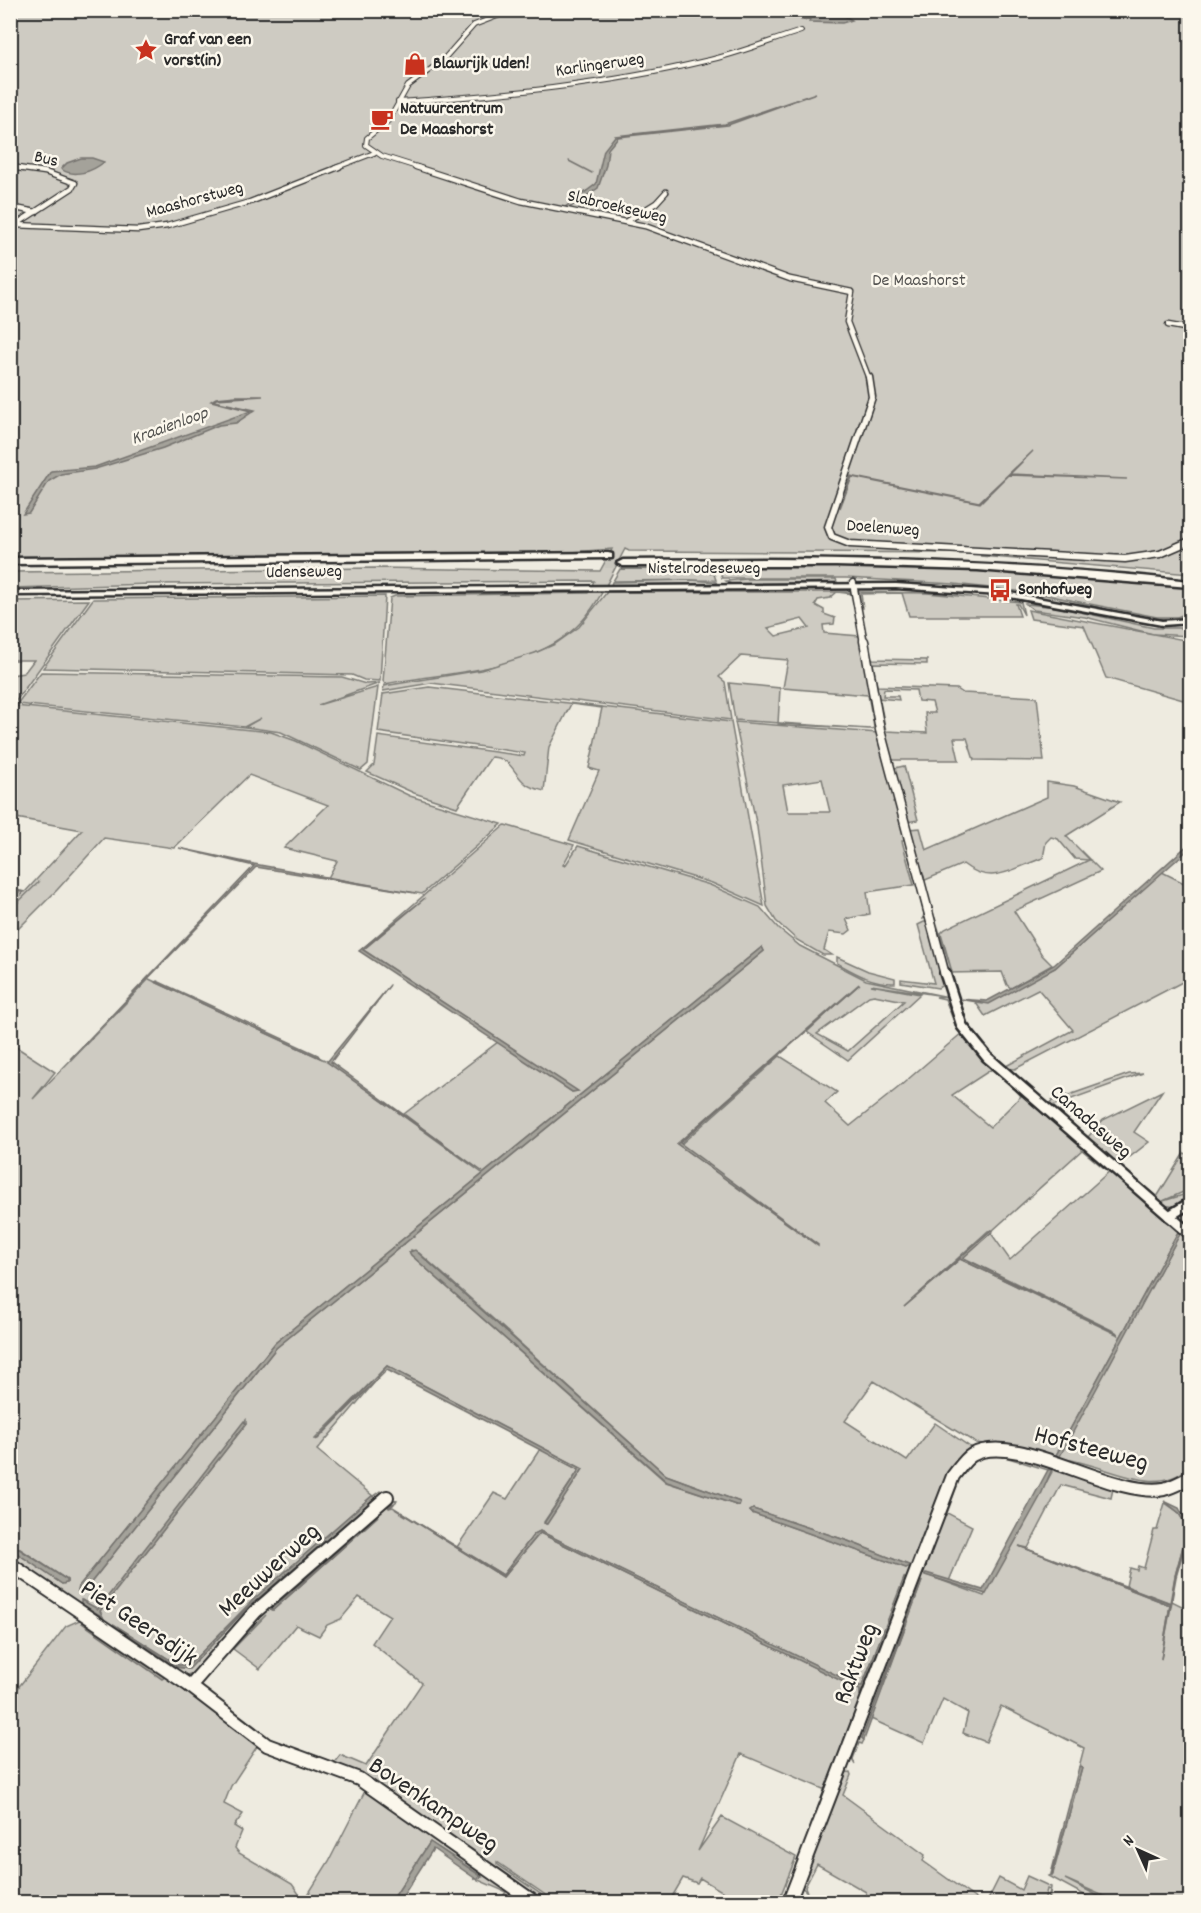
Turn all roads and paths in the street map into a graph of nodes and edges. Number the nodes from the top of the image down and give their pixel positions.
1 (513, 10) edge
2 (801, 31) dead end
3 (398, 102) junction
4 (374, 153) junction
5 (10, 167) edge
6 (666, 192) dead end
7 (10, 207) edge
8 (36, 212) junction
9 (627, 221) junction
10 (12, 227) edge
11 (852, 292) joint
12 (1168, 325) dead end
13 (1191, 329) edge
14 (1191, 541) edge
15 (10, 561) edge
16 (10, 568) edge
17 (1191, 577) edge
18 (1191, 584) edge
19 (853, 585) junction
20 (598, 587) joint
21 (10, 593) edge
22 (1191, 621) edge
23 (1191, 1203) edge
24 (1169, 1216) junction
25 (1191, 1234) edge
26 (978, 1451) joint
27 (1191, 1478) edge
28 (387, 1497) dead end
29 (10, 1564) edge
30 (190, 1686) junction
31 (237, 1725) joint
32 (534, 1902) edge
33 (789, 1902) edge

1 - 3 street
2 - 3 street, Karlingerweg
3 - 4 street
4 - 9 street, Slabroekseweg
4 - 10 street, Maashorstweg
5 - 8 street, Bus
6 - 9 street
7 - 8 street
8 - 10 street
9 - 11 street, Slabroekseweg
11 - 14 street, Doelenweg
12 - 13 street
15 - 16 highway
17 - 18 highway
19 - 20 street, Nistelrodeseweg
19 - 22 street, Nistelrodeseweg
19 - 24 street, Canadasweg
20 - 21 street, Udenseweg
23 - 24 street
24 - 25 street, Canadasweg
26 - 27 street, Hofsteeweg
26 - 33 street, Raktweg
28 - 30 street, Meeuwerweg
29 - 30 street, Piet Geersdijk
30 - 31 street, Piet Geersdijk
31 - 32 street, Bovenkampweg

